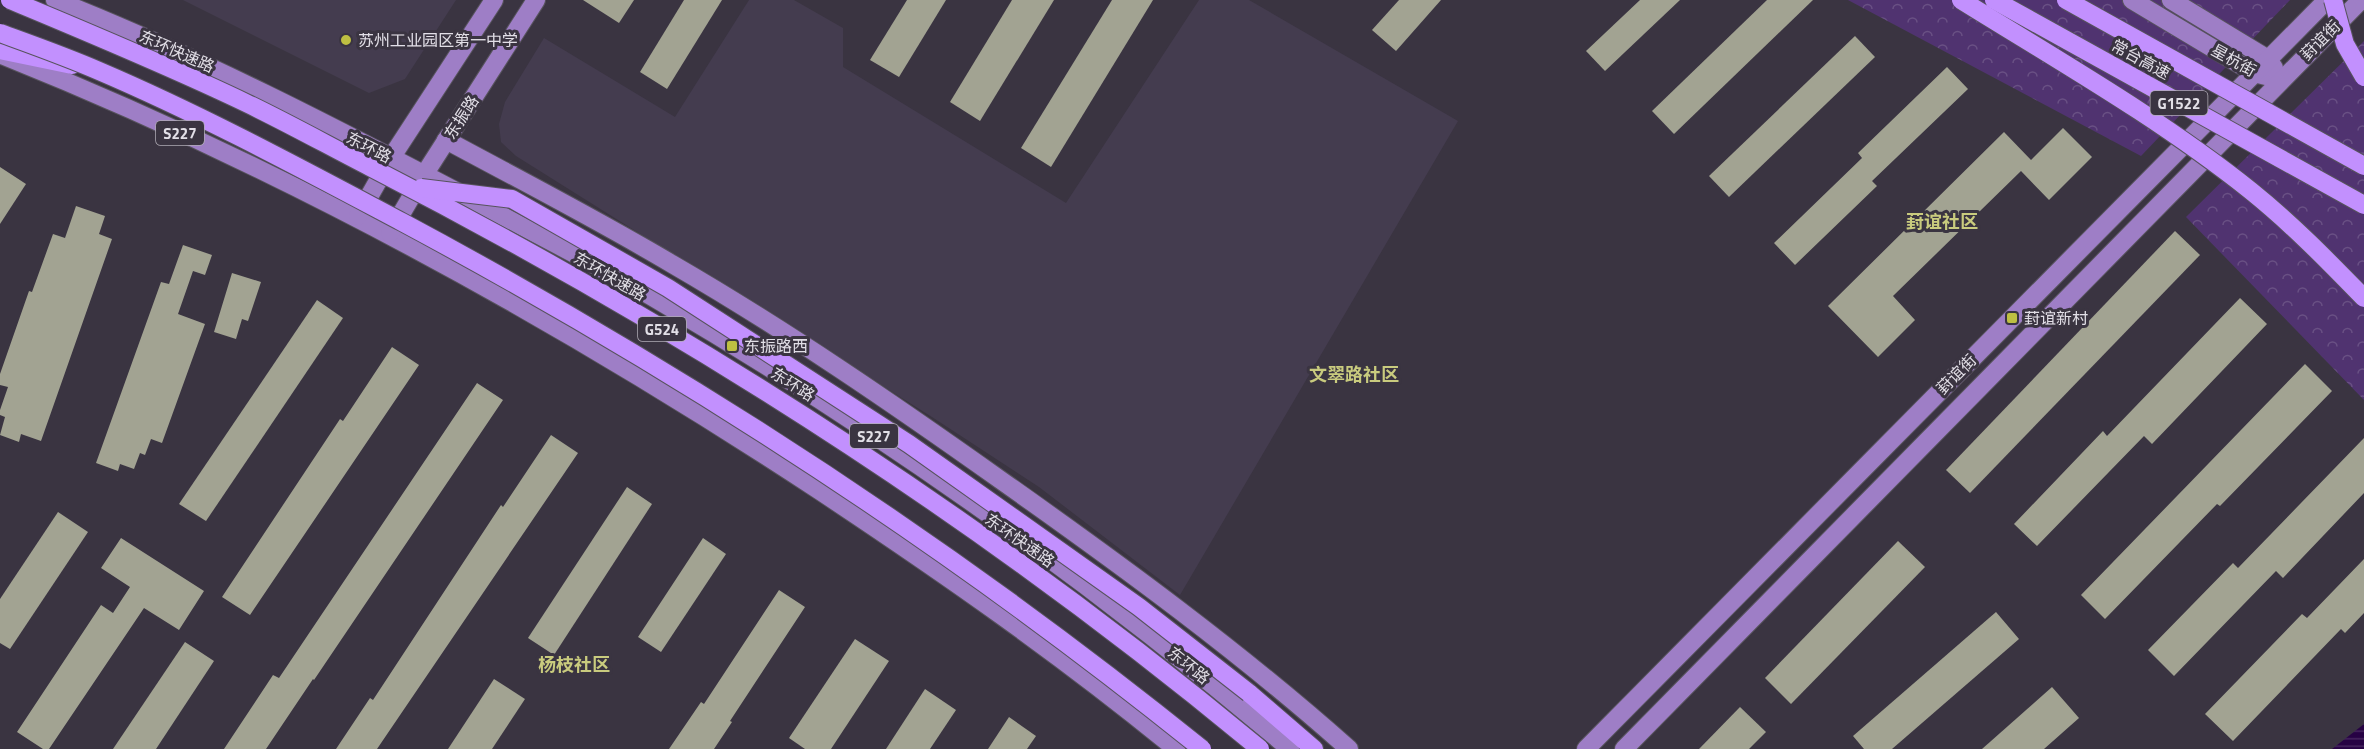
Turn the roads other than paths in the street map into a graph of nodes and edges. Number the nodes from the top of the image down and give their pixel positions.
1 (10, 0) edge
2 (55, 0) edge
3 (494, 0) edge
4 (536, 0) edge
5 (1961, 0) edge
6 (1994, 0) edge
7 (2066, 0) edge
8 (2132, 0) edge
9 (2171, 0) edge
10 (2327, 0) edge
11 (2333, 0) edge
12 (2360, 1) edge
13 (0, 33) edge
14 (0, 52) edge
15 (2268, 59) junction
16 (98, 70) junction
17 (2254, 73) junction
18 (2364, 77) edge
19 (2281, 80) junction
20 (446, 140) junction
21 (392, 158) junction
22 (2364, 166) edge
23 (424, 175) junction
24 (407, 186) junction
25 (2364, 206) edge
26 (357, 218) junction
27 (389, 235) junction
28 (634, 243) junction
29 (2364, 298) edge
30 (660, 301) junction
31 (803, 346) junction
32 (774, 372) junction
33 (1176, 749) edge
34 (1202, 749) edge
35 (1260, 749) edge
36 (1290, 749) edge
37 (1314, 749) edge
38 (1349, 749) edge
39 (1586, 749) edge
40 (1624, 749) edge

1 - 24 highway, 东环快速路 / G524, bridge
2 - 21 main road, 东环路 / S227
3 - 21 main road
4 - 20 main road, 东振路
5 - 29 highway, bridge
6 - 25 highway, 常台高速 / G1522, bridge
7 - 22 highway, 常台高速 / G1522, bridge
8 - 17 main road, 星杭街
9 - 15 main road, 星杭街
10 - 15 main road, 葑谊街
11 - 18 highway, bridge
12 - 19 main road, 葑谊街
13 - 16 highway, G524, bridge
14 - 16 highway, bridge
14 - 26 main road, S227
15 - 17 main road, 葑谊街
15 - 19 main road, 星杭街
16 - 34 highway, G524, bridge
17 - 19 main road, 星杭街
17 - 39 main road, 葑谊街
19 - 40 main road, 葑谊街
20 - 23 main road, 东振路
20 - 28 main road
21 - 23 main road, 东环路 / S227
21 - 26 main road
23 - 27 main road, 东振路
23 - 30 main road, 东环路 / S227
24 - 35 highway, 东环快速路 / G524, bridge
24 - 37 highway, bridge
26 - 27 main road, S227
27 - 33 main road, S227
28 - 30 main road
28 - 31 main road
30 - 32 main road, 东环路 / S227
31 - 32 main road
31 - 38 main road
32 - 36 main road, 东环路 / S227

